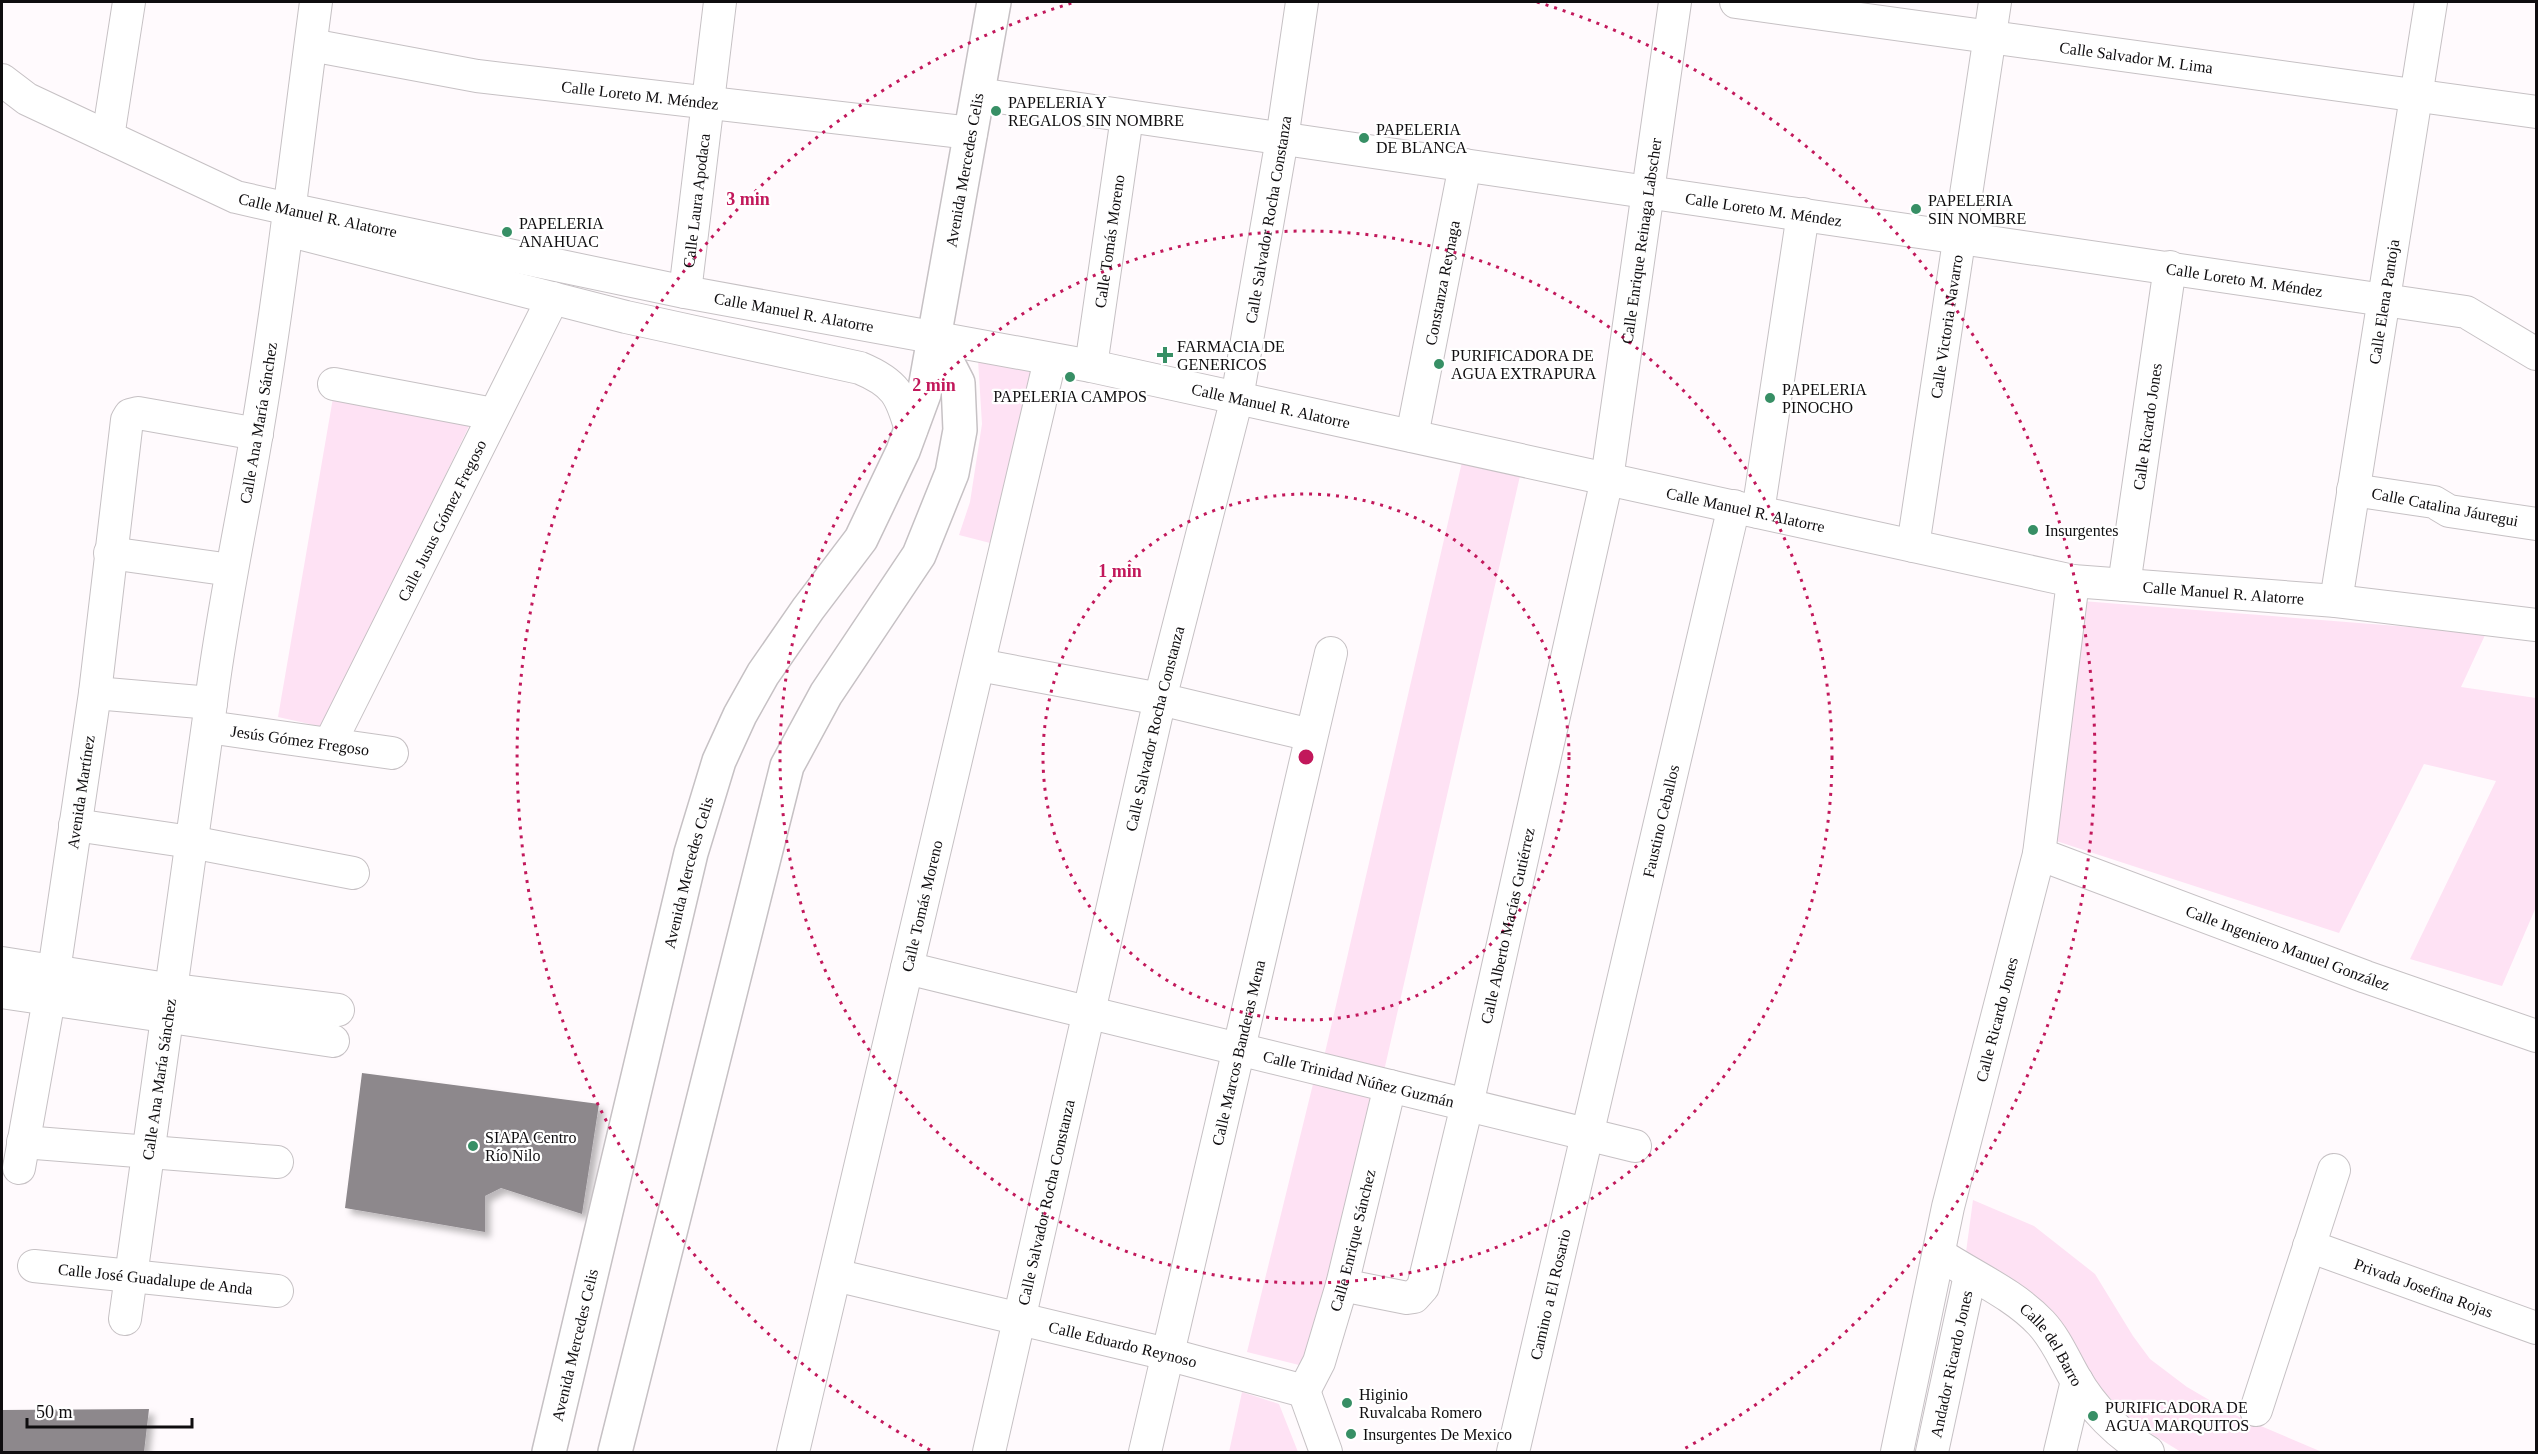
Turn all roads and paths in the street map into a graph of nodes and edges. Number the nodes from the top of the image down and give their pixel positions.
1 (129, 2) edge
2 (316, 2) edge
3 (720, 2) edge
4 (994, 2) edge
5 (1302, 2) edge
6 (1675, 2) edge
7 (1736, 2) edge
8 (1995, 2) edge
9 (2431, 2) edge
10 (1989, 37) junction
11 (310, 45) junction
12 (2, 80) edge
13 (978, 94) junction
14 (14, 97) edge
15 (2415, 97) junction
16 (708, 101) junction
17 (2536, 112) edge
18 (1127, 117) junction
19 (971, 133) junction
20 (108, 137) junction
21 (1282, 139) junction
22 (1465, 165) junction
23 (1647, 192) junction
24 (1803, 214) junction
25 (288, 219) junction
26 (1959, 237) junction
27 (2170, 267) junction
28 (685, 292) junction
29 (553, 298) junction
30 (2384, 298) junction
31 (935, 338) junction
32 (2536, 354) edge
33 (1050, 360) junction
34 (1091, 366) junction
35 (334, 384) dead end
36 (1237, 398) junction
37 (493, 414) junction
38 (911, 430) junction
39 (257, 434) junction
40 (1412, 436) junction
41 (1607, 479) junction
42 (2353, 490) junction
43 (1746, 509) junction
44 (2536, 524) edge
45 (1913, 546) junction
46 (110, 553) junction
47 (231, 570) junction
48 (2073, 581) junction
49 (2124, 585) junction
50 (2336, 601) junction
51 (2536, 625) edge
52 (1332, 653) dead end
53 (979, 664) junction
54 (95, 693) junction
55 (1160, 699) junction
56 (209, 715) junction
57 (1311, 735) junction
58 (330, 743) junction
59 (392, 753) dead end
60 (75, 825) junction
61 (191, 842) junction
62 (2039, 854) junction
63 (353, 873) dead end
64 (2, 963) edge
65 (907, 968) junction
66 (51, 985) junction
67 (2, 992) edge
68 (170, 1003) junction
69 (338, 1010) dead end
70 (1090, 1013) junction
71 (2536, 1036) edge
72 (333, 1041) dead end
73 (1238, 1049) junction
74 (1390, 1086) junction
75 (1467, 1105) junction
76 (1585, 1134) junction
77 (1635, 1146) dead end
78 (148, 1152) junction
79 (277, 1162) dead end
80 (2334, 1170) dead end
81 (2309, 1246) junction
82 (1939, 1254) junction
83 (33, 1266) dead end
84 (131, 1274) junction
85 (835, 1275) junction
86 (1970, 1275) junction
87 (1342, 1286) junction
88 (277, 1291) dead end
89 (125, 1318) dead end
90 (1020, 1319) junction
91 (2536, 1328) edge
92 (1167, 1354) junction
93 (2076, 1381) junction
94 (1304, 1391) junction
95 (2256, 1410) dead end
96 (550, 1452) edge
97 (615, 1452) edge
98 (793, 1452) edge
99 (989, 1452) edge
100 (1145, 1452) edge
101 (1326, 1452) edge
102 (1513, 1452) edge
103 (1897, 1452) edge
104 (1932, 1452) edge
105 (2060, 1452) edge
106 (2148, 1452) edge

1 - 20 street
2 - 11 street, Calle Ana María Sánchez
3 - 16 street, Calle Laura Apodaca
4 - 13 main road, Avenida Mercedes Celis
5 - 21 street, Calle Salvador Rocha Constanza
6 - 23 street, Calle Enrique Reinaga Labscher
7 - 10 street, Calle Salvador M. Lima
8 - 10 street, Calle Victoria Navarro
9 - 15 street, Calle Elena Pantoja
10 - 15 street, Calle Salvador M. Lima
10 - 26 street, Calle Victoria Navarro
11 - 16 street, Calle Loreto M. Méndez
11 - 25 street, Calle Ana María Sánchez
12 - 14 street, Calle Manuel R. Alatorre
13 - 18 street, Calle Loreto M. Méndez
13 - 19 main road, Avenida Mercedes Celis
14 - 20 street, Calle Manuel R. Alatorre
15 - 17 street, Calle Salvador M. Lima
15 - 30 street, Calle Elena Pantoja
16 - 19 street, Calle Loreto M. Méndez
16 - 28 street, Calle Laura Apodaca
18 - 21 street, Calle Loreto M. Méndez
18 - 34 street, Calle Tomás Moreno
19 - 31 main road, Avenida Mercedes Celis
20 - 25 street, Calle Manuel R. Alatorre
21 - 22 street, Calle Loreto M. Méndez
21 - 36 street, Calle Salvador Rocha Constanza
22 - 23 street, Calle Loreto M. Méndez
22 - 40 street, Constanza Reynaga
23 - 24 street, Calle Loreto M. Méndez
23 - 41 street, Calle Enrique Reinaga Labscher
24 - 26 street, Calle Loreto M. Méndez
24 - 43 street, Faustino Ceballos
25 - 28 street, Calle Manuel R. Alatorre
25 - 29 street
25 - 39 street, Calle Ana María Sánchez
26 - 27 street, Calle Loreto M. Méndez
26 - 45 street, Calle Victoria Navarro
27 - 30 street, Calle Loreto M. Méndez
27 - 49 street, Calle Ricardo Jones
28 - 31 street, Calle Manuel R. Alatorre
29 - 37 street, Calle Jusus Gómez Fregoso
29 - 38 street
30 - 32 street, Calle Loreto M. Méndez
30 - 42 street, Calle Elena Pantoja
31 - 33 street, Calle Manuel R. Alatorre
31 - 38 main road, Avenida Mercedes Celis
31 - 97 main road
33 - 34 street, Calle Manuel R. Alatorre
33 - 53 street, Calle Tomás Moreno
34 - 36 street, Calle Manuel R. Alatorre
35 - 37 street
36 - 40 street, Calle Manuel R. Alatorre
36 - 55 street, Calle Salvador Rocha Constanza
37 - 58 street, Calle Jusus Gómez Fregoso
38 - 96 main road, Avenida Mercedes Celis
39 - 46 street, Avenida Martínez
39 - 47 street, Calle Ana María Sánchez
40 - 41 street, Calle Manuel R. Alatorre
41 - 43 street, Calle Manuel R. Alatorre
41 - 75 street, Calle Alberto Macías Gutiérrez
42 - 44 street, Calle Catalina Jáuregui
42 - 50 street, Calle Elena Pantoja
43 - 45 street, Calle Manuel R. Alatorre
43 - 76 street, Faustino Ceballos
45 - 48 street, Calle Manuel R. Alatorre
46 - 47 street
46 - 54 street, Avenida Martínez
47 - 56 street, Calle Ana María Sánchez
48 - 49 street, Calle Manuel R. Alatorre
48 - 62 street, Calle Ricardo Jones
49 - 50 street, Calle Manuel R. Alatorre
50 - 51 street, Calle Manuel R. Alatorre
52 - 57 street, Calle Marcos Banderas Mena
53 - 55 street
53 - 65 street, Calle Tomás Moreno
54 - 56 street, Jesús Gómez Fregoso
54 - 60 street, Avenida Martínez
55 - 57 street
55 - 70 street, Calle Salvador Rocha Constanza
56 - 58 street, Jesús Gómez Fregoso
56 - 61 street, Calle Ana María Sánchez
57 - 73 street, Calle Marcos Banderas Mena
58 - 59 street, Jesús Gómez Fregoso
60 - 61 street
60 - 66 street, Avenida Martínez
61 - 63 street
61 - 68 street, Calle Ana María Sánchez
62 - 71 street, Calle Ingeniero Manuel González
62 - 82 street, Calle Ricardo Jones
64 - 66 street
65 - 70 street, Calle Trinidad Núñez Guzmán
65 - 85 street, Calle Tomás Moreno
66 - 67 street
66 - 68 street
66 - 78 street, Avenida Martínez
68 - 69 street
68 - 72 street
68 - 78 street, Calle Ana María Sánchez
70 - 73 street, Calle Trinidad Núñez Guzmán
70 - 90 street, Calle Salvador Rocha Constanza
73 - 74 street, Calle Trinidad Núñez Guzmán
73 - 92 street, Calle Marcos Banderas Mena
74 - 75 street, Calle Trinidad Núñez Guzmán
74 - 87 street, Calle Enrique Sánchez
75 - 76 street, Calle Trinidad Núñez Guzmán
75 - 87 street, Calle Alberto Macías Gutiérrez
76 - 77 street, Calle Trinidad Núñez Guzmán
76 - 102 street, Camino a El Rosario
78 - 79 street
78 - 84 street, Calle Ana María Sánchez
80 - 81 street
81 - 91 street, Privada Josefina Rojas
81 - 95 street
82 - 86 street, Calle del Barro
82 - 103 street, Calle Ricardo Jones
83 - 84 street, Calle José Guadalupe de Anda
84 - 88 street, Calle José Guadalupe de Anda
84 - 89 street, Calle Ana María Sánchez
85 - 90 street, Calle Eduardo Reynoso
85 - 98 street, Calle Tomás Moreno
86 - 93 street, Calle del Barro
86 - 104 street, Andador Ricardo Jones
87 - 94 street, Calle Enrique Sánchez
90 - 92 street, Calle Eduardo Reynoso
90 - 99 street, Calle Salvador Rocha Constanza
92 - 94 street, Calle Eduardo Reynoso
92 - 100 street, Calle Marcos Banderas Mena
93 - 105 street
93 - 106 street, Calle del Barro
94 - 101 street

